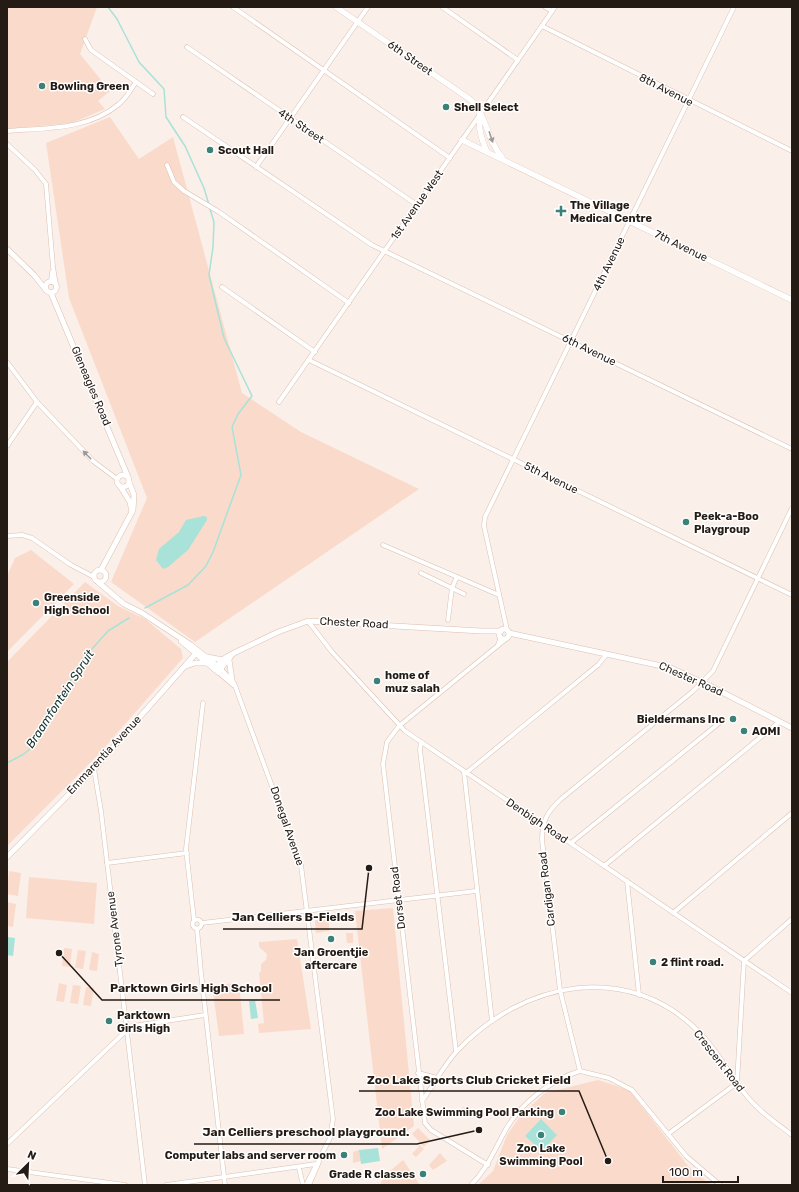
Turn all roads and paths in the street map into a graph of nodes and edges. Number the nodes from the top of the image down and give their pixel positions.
1 (233, 7) edge
2 (336, 7) edge
3 (368, 7) edge
4 (442, 7) edge
5 (546, 7) edge
6 (555, 7) edge
7 (734, 7) edge
8 (552, 11) junction
9 (358, 22) junction
10 (542, 26) junction
11 (85, 39) dead end
12 (187, 47) dead end
13 (518, 60) junction
14 (324, 70) junction
15 (136, 82) junction
16 (153, 94) dead end
17 (689, 101) junction
18 (480, 113) junction
19 (183, 117) dead end
20 (290, 119) junction
21 (7, 131) edge
22 (462, 140) junction
23 (7, 144) edge
24 (792, 151) edge
25 (487, 152) junction
26 (450, 158) junction
27 (505, 160) junction
28 (167, 165) dead end
29 (256, 167) junction
30 (417, 205) junction
31 (630, 221) junction
32 (7, 249) edge
33 (385, 251) junction
34 (53, 267) junction
35 (34, 275) junction
36 (50, 282) junction
37 (222, 287) dead end
38 (52, 290) junction
39 (792, 300) edge
40 (348, 303) junction
41 (571, 341) junction
42 (315, 352) junction
43 (309, 360) junction
44 (7, 362) edge
45 (37, 402) junction
46 (279, 402) dead end
47 (9, 439) edge
48 (7, 446) edge
49 (792, 448) edge
50 (513, 459) junction
51 (122, 464) junction
52 (119, 478) junction
53 (128, 479) junction
54 (120, 486) junction
55 (792, 508) edge
56 (132, 513) junction
57 (7, 536) edge
58 (383, 545) dead end
59 (101, 570) junction
60 (421, 573) dead end
61 (94, 577) junction
62 (457, 577) junction
63 (106, 578) junction
64 (759, 579) junction
65 (98, 582) junction
66 (452, 588) junction
67 (108, 590) junction
68 (464, 594) dead end
69 (792, 595) edge
70 (499, 596) junction
71 (448, 620) dead end
72 (308, 621) junction
73 (504, 634) junction
74 (197, 652) junction
75 (608, 654) junction
76 (204, 656) junction
77 (226, 660) junction
78 (206, 663) junction
79 (184, 667) junction
80 (218, 669) junction
81 (232, 680) junction
82 (704, 683) junction
83 (235, 686) junction
84 (202, 703) dead end
85 (722, 720) dead end
86 (779, 722) junction
87 (399, 726) junction
88 (792, 728) edge
89 (421, 742) junction
90 (94, 769) junction
91 (465, 773) junction
92 (792, 813) edge
93 (543, 823) junction
94 (571, 843) junction
95 (187, 853) junction
96 (7, 857) edge
97 (107, 863) junction
98 (604, 866) junction
99 (626, 881) junction
100 (476, 891) junction
101 (437, 896) junction
102 (398, 900) junction
103 (307, 910) junction
104 (673, 913) junction
105 (792, 919) edge
106 (194, 920) junction
107 (202, 923) junction
108 (197, 929) junction
109 (744, 961) junction
110 (560, 990) junction
111 (792, 993) edge
112 (639, 995) junction
113 (205, 1015) junction
114 (492, 1021) junction
115 (127, 1029) junction
116 (456, 1051) junction
117 (580, 1071) junction
118 (418, 1073) junction
119 (437, 1078) junction
120 (737, 1083) junction
121 (422, 1101) junction
122 (668, 1134) junction
123 (792, 1135) edge
124 (7, 1144) edge
125 (317, 1165) junction
126 (488, 1165) junction
127 (300, 1168) junction
128 (7, 1169) edge
129 (224, 1177) junction
130 (125, 1185) edge
131 (146, 1185) edge
132 (166, 1185) edge
133 (225, 1185) edge
134 (304, 1185) edge
135 (309, 1185) edge
136 (471, 1185) edge
137 (720, 1185) edge

1 - 14 street
2 - 9 main road, 6th Street
3 - 9 street
4 - 13 street
5 - 8 street
6 - 8 street, 1st Avenue West
7 - 17 street, 4th Avenue
8 - 10 street, 1st Avenue West
9 - 14 street
9 - 18 main road, 6th Street
10 - 13 street, 1st Avenue West
10 - 17 street, 8th Avenue
11 - 15 street
12 - 20 street, 4th Street
13 - 18 street, 1st Avenue West
14 - 20 street
14 - 26 street
15 - 16 street
15 - 21 street
17 - 24 street, 8th Avenue
17 - 31 street, 4th Avenue
18 - 22 street, 1st Avenue West
18 - 25 main road
18 -> 27 main road, 7th Avenue
19 - 29 street, 6th Avenue
20 - 29 street
20 - 30 street, 4th Street
22 - 25 main road, 7th Avenue
22 - 26 street, 1st Avenue West
23 - 34 street
25 - 27 main road, 7th Avenue
26 - 30 street, 1st Avenue West
27 - 31 main road, 7th Avenue
28 - 40 street
29 - 33 street, 6th Avenue
30 - 33 street, 1st Avenue West
31 - 39 main road, 7th Avenue
31 - 41 street, 4th Avenue
32 - 35 street
33 - 40 street, 1st Avenue West
33 - 41 street, 6th Avenue
34 - 36 street
34 - 38 street
35 - 36 street
35 - 38 street
36 - 38 street
36 - 38 street
37 - 42 street
38 - 51 street, Gleneagles Road
40 - 42 street, 1st Avenue West
41 - 49 street, 6th Avenue
41 - 50 street, 4th Avenue
42 - 43 street, 1st Avenue West
43 - 46 street, 1st Avenue West
43 - 50 street, 5th Avenue
44 - 45 street
45 - 47 street
52 -> 45 street
47 - 48 street
50 - 64 street, 5th Avenue
50 - 70 street, 4th Avenue
51 - 52 street
51 - 53 street, Gleneagles Road
52 - 53 street
52 - 54 street
53 - 54 street
53 - 56 street, Gleneagles Road
54 - 56 street
55 - 64 street
56 - 59 street, Gleneagles Road
57 - 61 street
58 - 62 street
59 - 61 street
59 - 63 street
60 - 66 street
61 - 65 street
62 - 66 street
62 - 70 street
63 - 65 street
63 - 67 street
64 - 69 street, 5th Avenue
64 - 82 street
65 - 67 street
66 - 68 street
66 - 71 street
67 - 74 street
70 - 73 street
72 - 73 street, Chester Road
72 - 77 street, Chester Road
72 - 87 street, Denbigh Road
73 - 75 street, Chester Road
73 - 87 street, Dorset Road
74 - 76 street
74 - 78 street
74 - 79 street, Emmarentia Avenue
75 - 82 street, Chester Road
75 - 91 street
76 - 77 street
76 - 80 street
77 - 80 street, Chester Road
77 - 81 street
78 - 79 street
78 - 80 street
79 - 90 street, Emmarentia Avenue
80 - 81 street, Donegal Avenue
80 - 83 street
81 - 83 street, Donegal Avenue
82 - 86 street, Chester Road
82 - 93 street
83 - 103 street, Donegal Avenue
84 - 95 street
85 - 94 street
86 - 88 street, Chester Road
86 - 98 street
87 - 89 street, Denbigh Road
87 - 102 street, Dorset Road
89 - 91 street, Denbigh Road
89 - 101 street
90 - 96 street, Emmarentia Avenue
90 - 97 street, Tyrone Avenue
91 - 93 street, Denbigh Road
91 - 100 street
92 - 104 street
93 - 94 street, Denbigh Road
93 - 110 street, Cardigan Road
94 - 98 street, Denbigh Road
95 - 97 street
95 - 106 street
97 - 115 street, Tyrone Avenue
98 - 99 street, Denbigh Road
99 - 104 street, Denbigh Road
99 - 112 street
100 - 101 street
100 - 114 street
101 - 102 street
101 - 116 street
102 - 103 street
102 - 118 street, Dorset Road
103 - 107 street
103 - 125 street, Donegal Avenue
104 - 109 street, Denbigh Road
105 - 109 street
106 - 107 street
106 - 108 street
107 - 108 street
108 - 113 street
109 - 111 street, Denbigh Road
109 - 120 street
110 - 112 street, Crescent Road
110 - 114 street, Crescent Road
110 - 117 street, Cardigan Road
112 - 120 street, Crescent Road
113 - 115 street
113 - 129 street
114 - 116 street, Crescent Road
115 - 124 street
115 - 131 street, Tyrone Avenue
116 - 119 street, Crescent Road
117 - 122 street
117 - 126 street
118 - 119 street
118 - 121 street, Dorset Road
119 - 121 street, Crescent Road
120 - 122 street
120 - 123 street, Crescent Road
121 - 126 street, Dorset Road
122 - 137 street
125 - 127 street
125 - 134 street, Donegal Avenue
125 - 135 street, Donegal Avenue
126 - 136 street
127 - 129 street
127 - 134 street, Donegal Avenue
128 - 130 street
129 - 132 street
129 - 133 street

